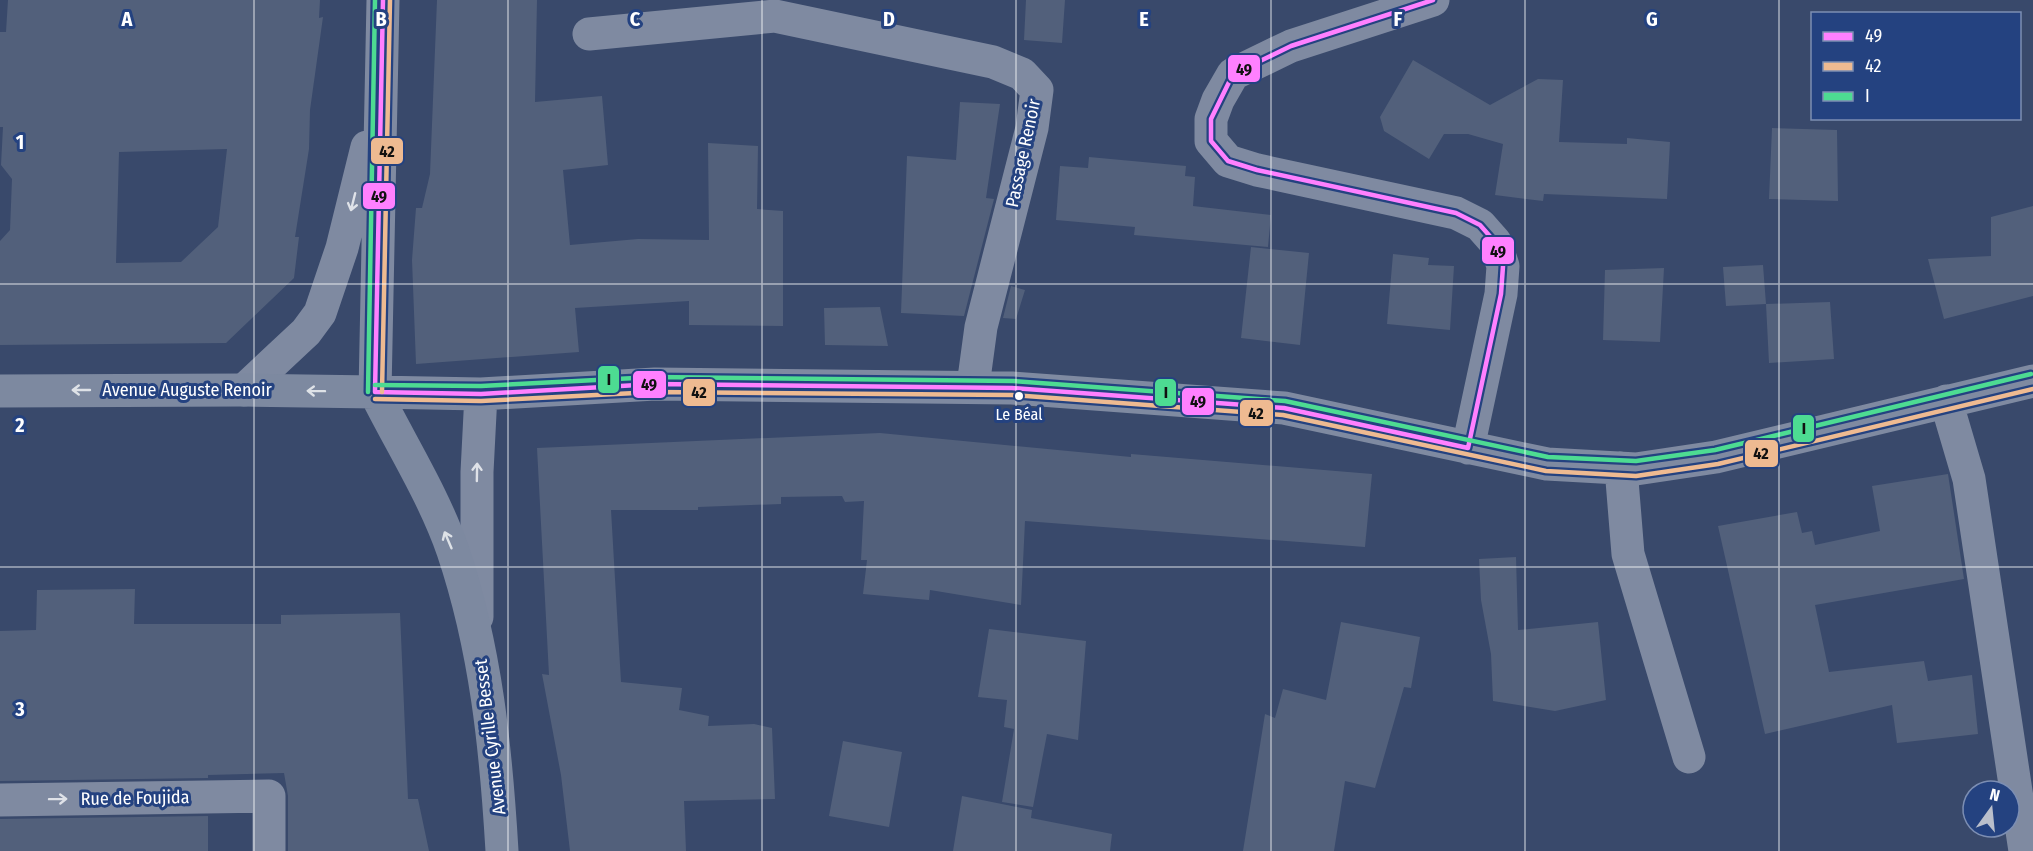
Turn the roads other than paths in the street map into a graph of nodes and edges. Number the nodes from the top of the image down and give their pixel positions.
1 (383, 0) edge
2 (1433, 0) edge
3 (589, 34) dead end
4 (382, 84) junction
5 (2033, 381) edge
6 (973, 386) junction
7 (244, 390) junction
8 (0, 391) edge
9 (375, 392) junction
10 (480, 394) junction
11 (1946, 401) junction
12 (1468, 448) junction
13 (1621, 468) junction
14 (477, 636) junction
15 (1689, 757) dead end
16 (0, 800) edge
17 (269, 851) edge
18 (502, 851) edge
19 (2025, 851) edge

1 - 4 street
2 - 12 street
3 - 6 street, Passage Renoir
4 -> 7 street
4 - 9 street
5 - 11 street
6 - 10 street
6 - 12 street
7 -> 8 main road, Avenue Auguste Renoir
9 -> 7 main road, Avenue Auguste Renoir
9 - 10 street
14 -> 9 main road, Avenue Cyrille Besset
14 -> 10 street
11 - 13 street
11 - 19 street
12 - 13 street
13 - 15 street
14 - 18 main road, Avenue Cyrille Besset
16 -> 17 street, Rue de Foujida

